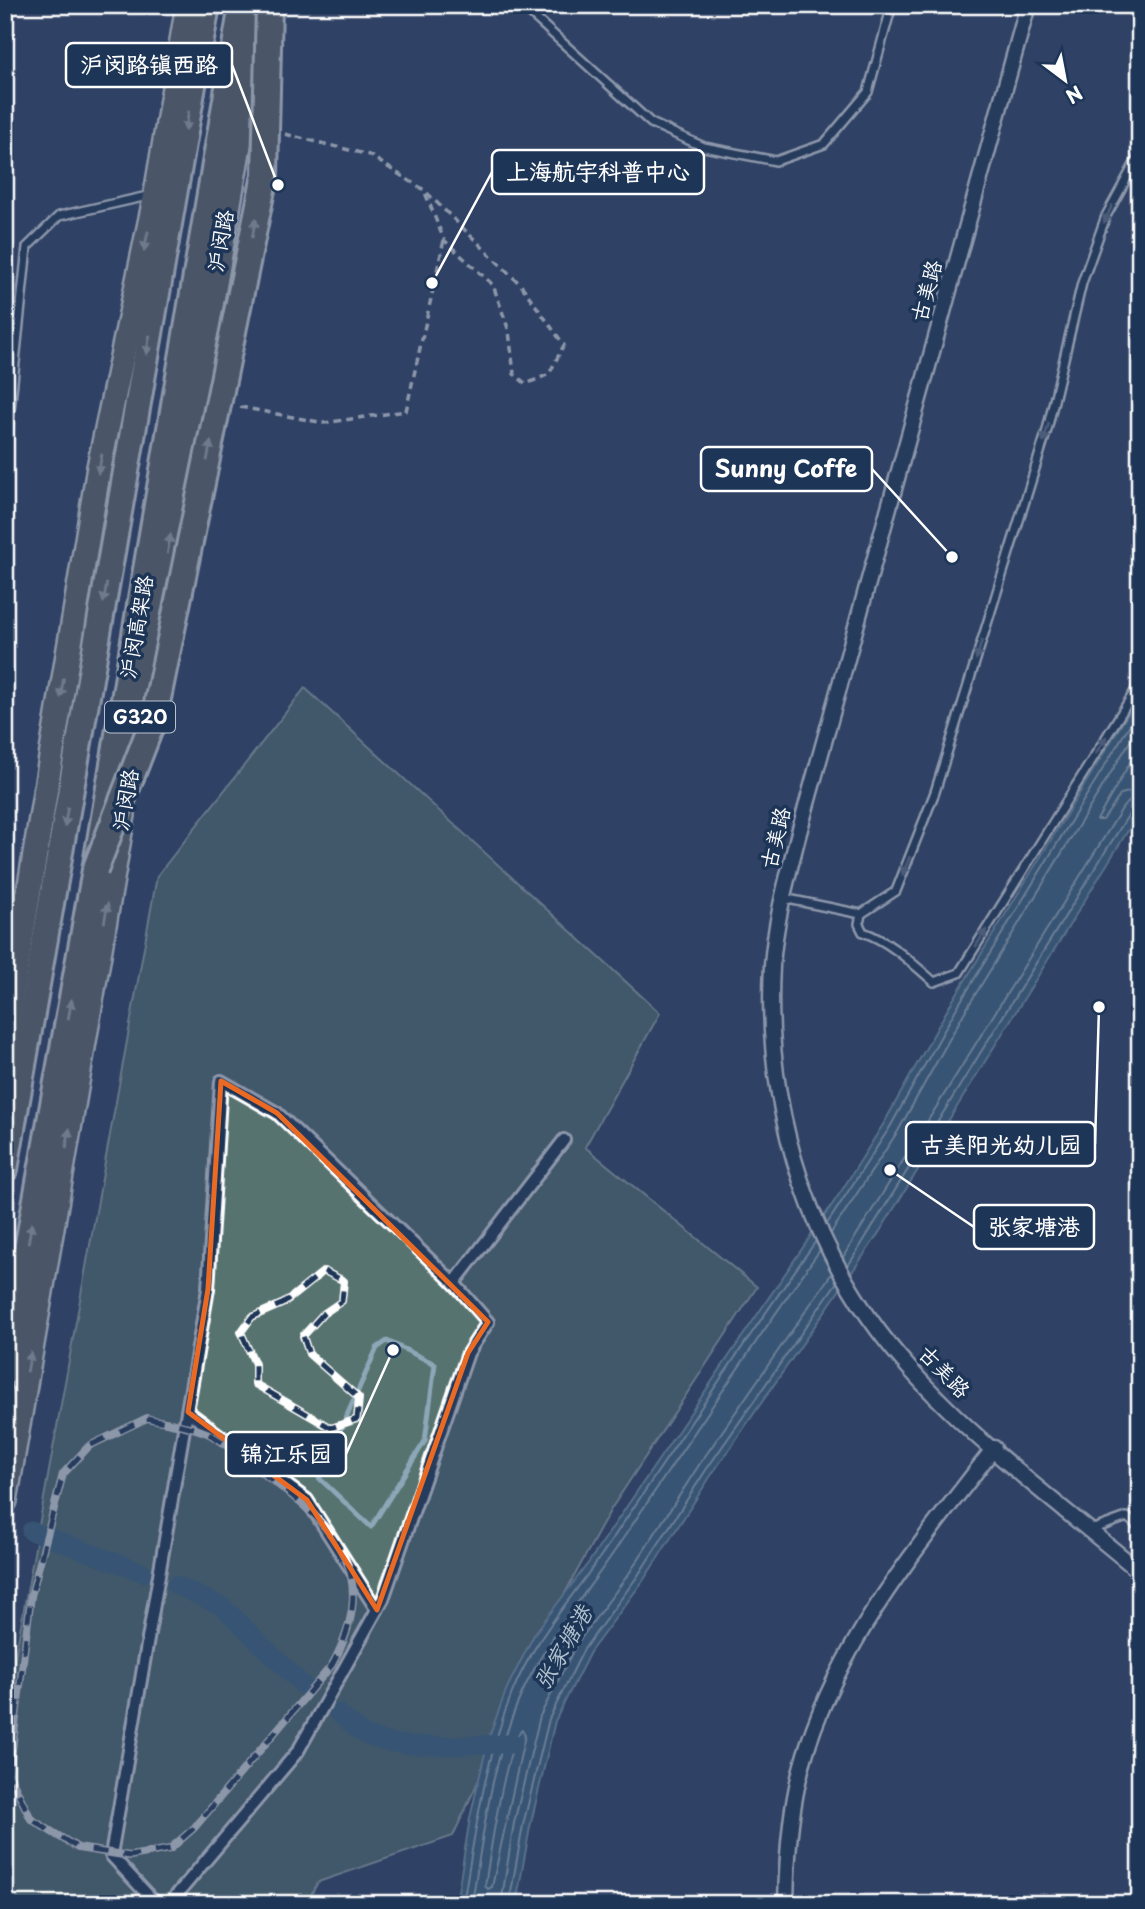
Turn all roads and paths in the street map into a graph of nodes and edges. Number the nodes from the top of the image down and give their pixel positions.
1 (188, 5) edge
2 (207, 5) edge
3 (242, 5) edge
4 (264, 5) edge
5 (269, 5) edge
6 (521, 5) edge
7 (892, 5) edge
8 (1028, 5) edge
9 (280, 133) dead end
10 (1140, 154) edge
11 (424, 190) junction
12 (156, 194) junction
13 (444, 240) junction
14 (234, 406) dead end
15 (5, 459) edge
16 (1140, 683) edge
17 (95, 870) junction
18 (783, 898) junction
19 (861, 914) junction
20 (5, 1036) edge
21 (564, 1140) dead end
22 (5, 1169) edge
23 (454, 1283) junction
24 (5, 1372) edge
25 (188, 1412) junction
26 (12, 1435) edge
27 (994, 1448) junction
28 (5, 1501) edge
29 (1140, 1528) edge
30 (1090, 1530) junction
31 (1140, 1572) edge
32 (377, 1610) junction
33 (156, 1904) edge
34 (169, 1904) edge
35 (786, 1904) edge

1 - 12 main road
2 -> 22 highway, 沪闵高架路
3 - 17 highway, 沪闵高架路, bridge
26 -> 4 main road, 沪闵路 / G320
17 -> 5 highway, bridge
6 - 7 lane
8 - 18 street, 古美路
9 - 11 path
10 -> 19 lane
11 - 13 path
11 - 13 path
12 - 15 lane
12 -> 20 main road
13 - 14 path
19 -> 16 lane
24 -> 17 highway, 沪闵高架路
18 - 19 lane
18 - 27 street, 古美路
21 - 23 street
23 - 25 street
23 - 32 street
25 - 32 street
25 - 33 street
26 - 28 main road, 沪闵路 / G320
27 - 30 street, 古美路
27 - 35 street
29 - 30 lane
30 - 31 street, 古美路
32 - 34 street

